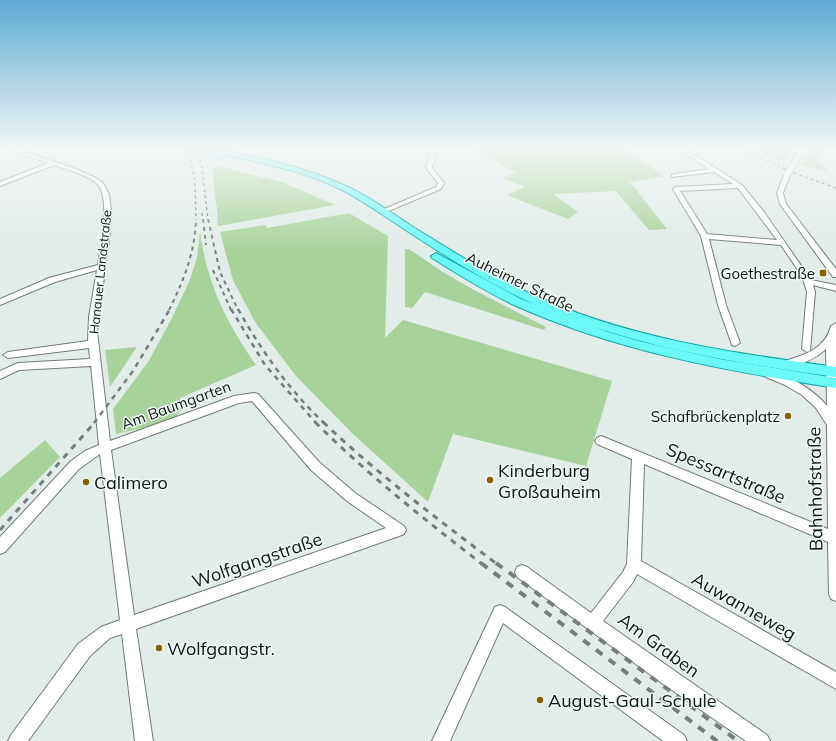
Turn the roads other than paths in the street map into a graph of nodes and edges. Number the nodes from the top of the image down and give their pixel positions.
1 (99, 183) edge
2 (312, 183) edge
3 (330, 183) edge
4 (441, 183) edge
5 (684, 183) edge
6 (735, 183) edge
7 (784, 183) edge
8 (740, 186) junction
9 (692, 188) junction
10 (384, 211) junction
11 (705, 236) junction
12 (783, 243) junction
13 (102, 266) junction
14 (836, 275) edge
15 (809, 282) junction
16 (836, 288) edge
17 (0, 302) edge
18 (836, 326) edge
19 (832, 338) junction
20 (93, 344) junction
21 (735, 344) dead end
22 (807, 348) dead end
23 (836, 348) edge
24 (8, 355) dead end
25 (95, 362) junction
26 (769, 368) junction
27 (0, 375) edge
28 (834, 377) edge
29 (834, 434) edge
30 (601, 442) dead end
31 (104, 447) junction
32 (638, 456) junction
33 (399, 530) joint
34 (836, 539) edge
35 (0, 547) edge
36 (634, 565) junction
37 (522, 572) dead end
38 (836, 594) edge
39 (593, 622) junction
40 (129, 625) junction
41 (836, 681) edge
42 (17, 741) edge
43 (144, 741) edge
44 (441, 741) edge
45 (678, 741) edge
46 (761, 741) edge

1 - 13 street, Hanauer Landstraße
2 - 26 main road, Auheimer Straße
3 - 10 main road, Auheimer Straße
4 - 10 street
5 - 9 street
6 - 8 street
7 - 14 street, bridge
8 - 9 street
8 - 12 street
9 - 11 street
10 - 26 main road, Auheimer Straße
11 - 12 street
11 - 21 street
12 - 15 street
13 - 17 street
13 - 20 street, Hanauer Landstraße
15 - 16 street
15 - 22 street
18 - 19 street
19 - 23 street
19 - 26 street
19 - 28 street, Bahnhofstraße
20 - 24 street, Hanauer Landstraße
20 - 25 street, Hanauer Landstraße
25 - 27 street
25 - 31 street, Hanauer Landstraße
26 - 28 main road, Auheimer Straße
26 - 29 street
28 - 29 street, Bahnhofstraße
29 - 34 street, Bahnhofstraße
30 - 32 street, Spessartstraße
31 - 33 street, Am Baumgarten
31 - 35 street
31 - 40 street, Hanauer Landstraße
32 - 34 street, Spessartstraße
32 - 36 street, Am Graben
33 - 40 street, Wolfgangstraße
34 - 38 street, Bahnhofstraße
36 - 39 street, Am Graben
36 - 41 street, Auwanneweg
37 - 39 street, Am Graben
39 - 46 street, Am Graben
40 - 42 street, Wolfgangstraße
40 - 43 street, Hanauer Landstraße
44 - 45 street

